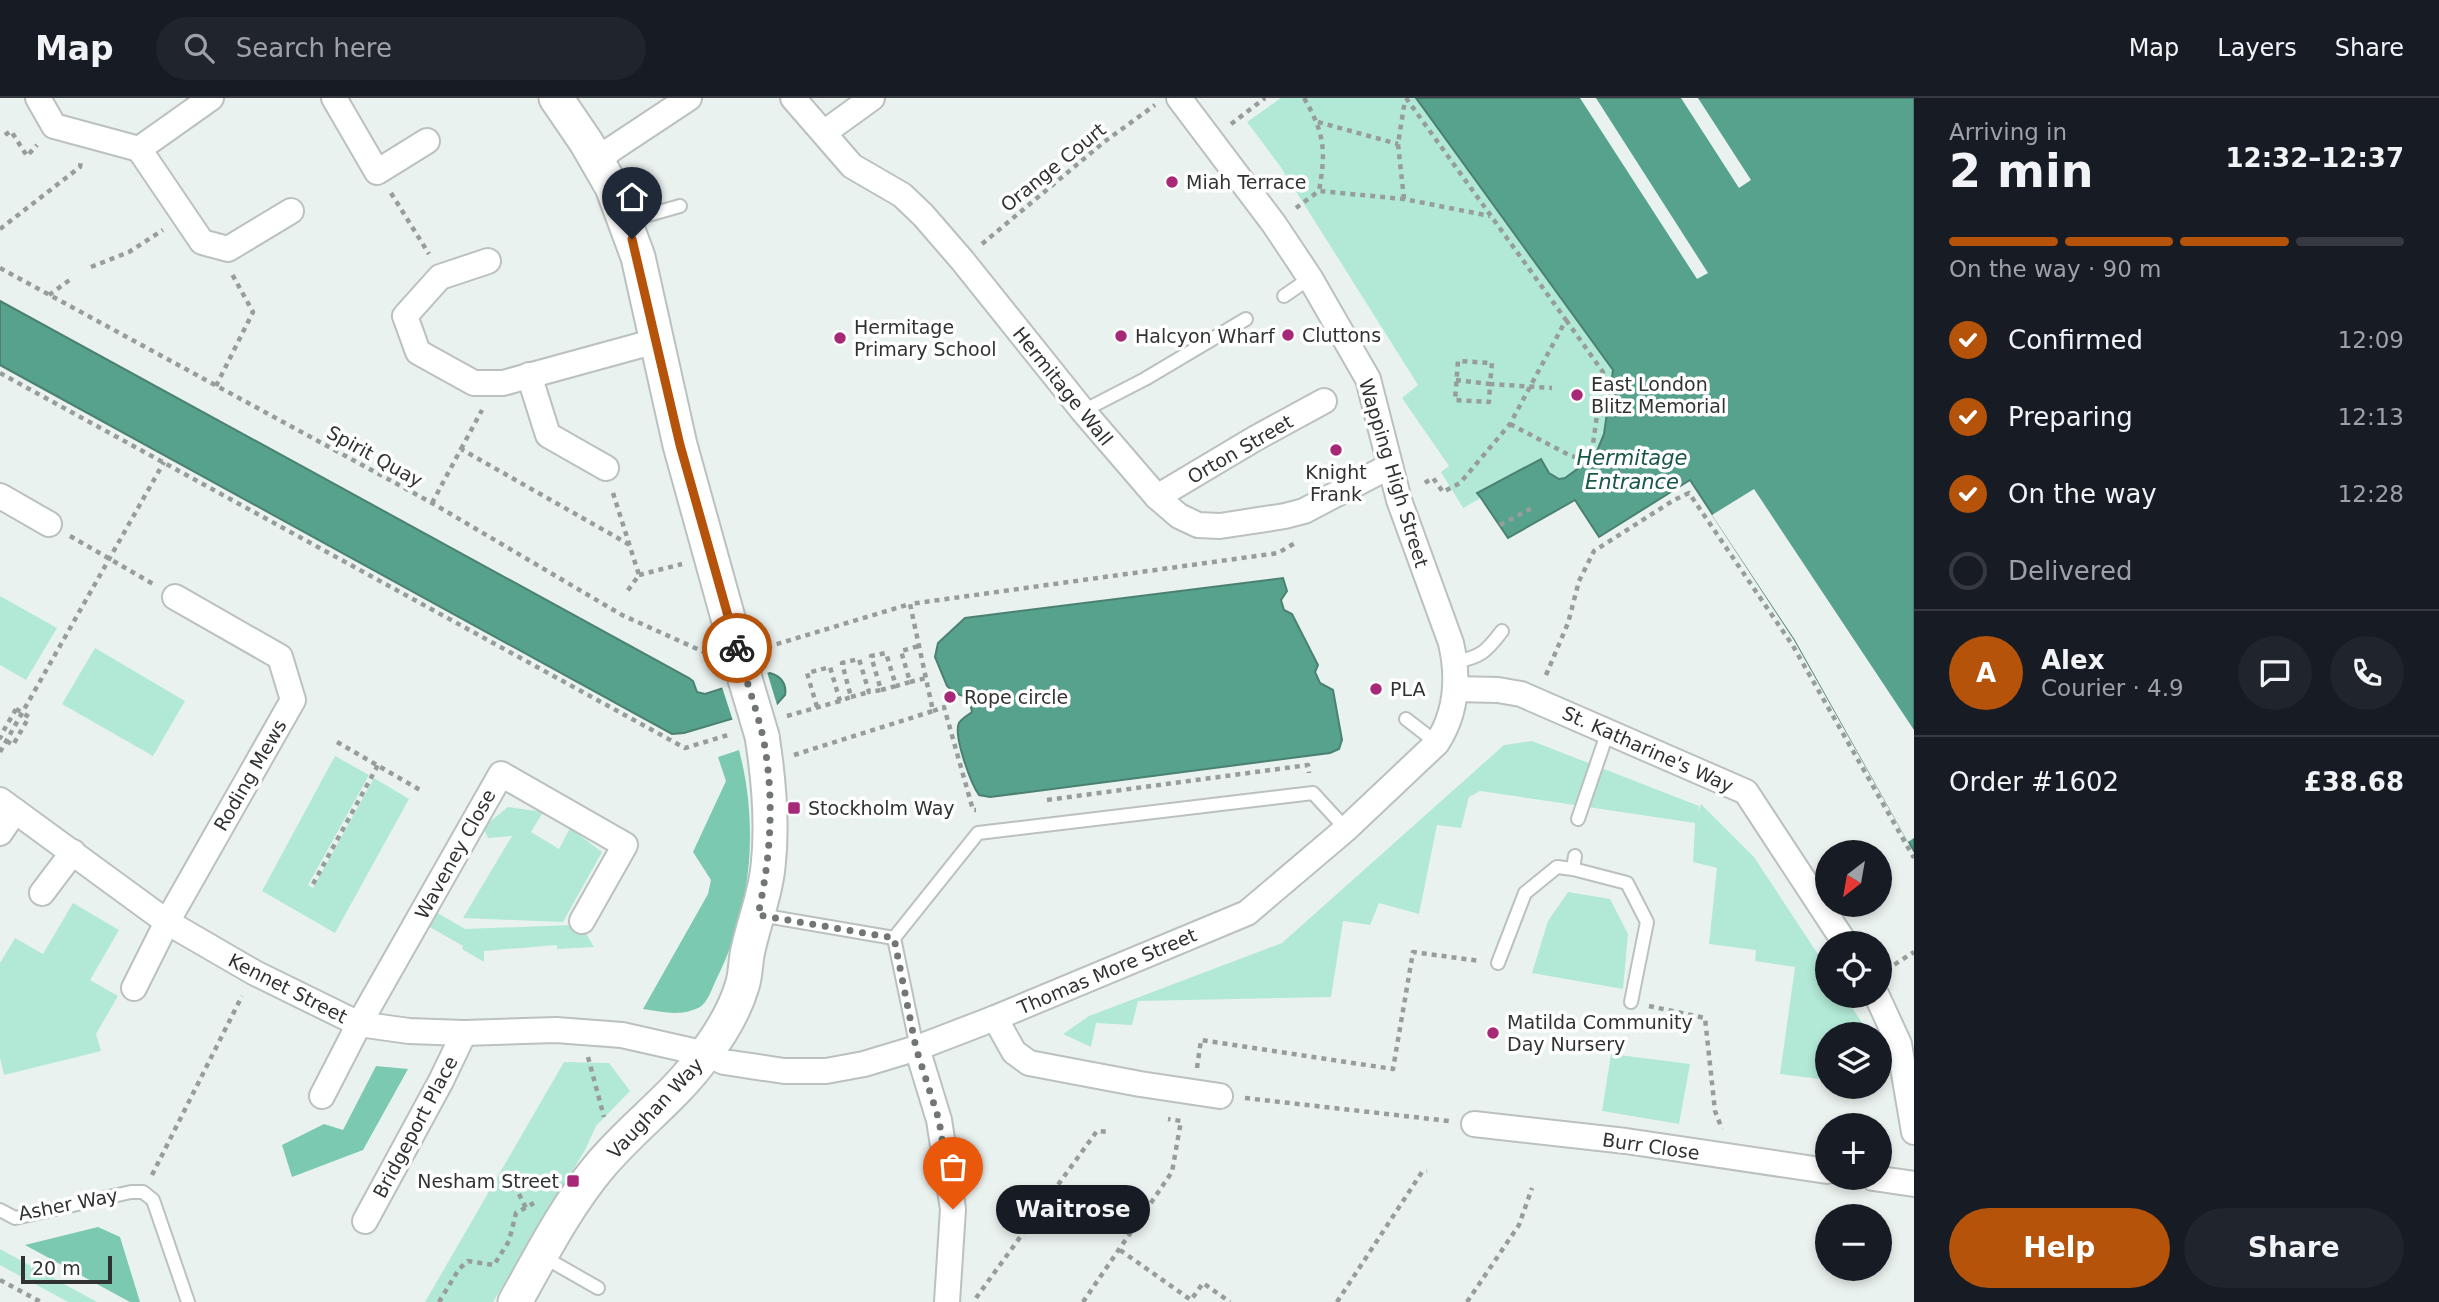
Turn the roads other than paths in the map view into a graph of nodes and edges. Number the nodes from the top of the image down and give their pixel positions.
1 (37, 98) edge
2 (211, 98) edge
3 (334, 98) edge
4 (556, 98) edge
5 (689, 98) edge
6 (793, 98) edge
7 (872, 98) edge
8 (1179, 98) edge
9 (825, 132) junction
10 (427, 141) dead end
11 (139, 149) junction
12 (598, 162) junction
13 (680, 206) dead end
14 (291, 211) dead end
15 (626, 221) junction
16 (488, 261) dead end
17 (1310, 278) junction
18 (1284, 296) dead end
19 (1246, 319) dead end
20 (656, 341) junction
21 (529, 375) junction
22 (1325, 401) dead end
23 (1083, 411) junction
24 (1390, 466) junction
25 (606, 468) road end
26 (0, 496) edge
27 (1157, 497) junction
28 (50, 524) road end
29 (175, 597) road end
30 (1502, 631) dead end
31 (1455, 662) junction
32 (1455, 689) junction
33 (1405, 719) dead end
34 (1608, 731) junction
35 (1437, 743) junction
36 (8, 805) edge
37 (1578, 819) dead end
38 (1346, 829) junction
39 (0, 833) edge
40 (73, 852) junction
41 (42, 894) dead end
42 (758, 915) junction
43 (582, 921) dead end
44 (167, 922) junction
45 (1836, 931) edge
46 (894, 938) junction
47 (1498, 963) road end
48 (134, 988) dead end
49 (1631, 1002) road end
50 (1882, 1008) edge
51 (995, 1018) junction
52 (359, 1024) junction
53 (464, 1033) junction
54 (916, 1048) junction
55 (705, 1054) junction
56 (322, 1096) dead end
57 (1220, 1096) road end
58 (1474, 1124) road end
59 (1914, 1132) edge
60 (1815, 1169) edge
61 (1892, 1181) edge
62 (1914, 1184) edge
63 (0, 1210) edge
64 (365, 1220) dead end
65 (541, 1256) junction
66 (598, 1288) dead end
67 (188, 1302) edge
68 (515, 1302) edge
69 (947, 1302) edge

1 - 11 street
2 - 11 street
3 - 10 street
4 - 12 street, Vaughan Way
5 - 12 street
6 - 9 street, Hermitage Wall
7 - 9 street
8 - 17 street, Wapping High Street
9 - 23 street, Hermitage Wall
11 - 14 street
12 - 15 street, Vaughan Way
13 - 15 lane
15 - 20 street, Vaughan Way
16 - 21 street
17 - 18 lane
17 - 24 street, Wapping High Street
19 - 23 lane
20 - 21 street
20 - 42 street, Vaughan Way, bridge
21 - 25 street
22 - 27 street, Orton Street
23 - 27 street, Hermitage Wall
24 - 27 street, Hermitage Wall
24 - 31 street, Wapping High Street
26 - 28 street
29 - 44 street, Roding Mews
30 - 31 lane
31 - 32 street, Wapping High Street
32 - 34 street, St. Katharine's Way
32 - 35 street, Thomas More Street
33 - 35 lane
34 - 37 lane
34 - 45 street, St. Katharine's Way
35 - 38 street, Thomas More Street
36 - 39 street
36 - 40 street, Kennet Street
38 - 46 lane
38 - 51 street, Thomas More Street
40 - 41 street
40 - 44 street, Kennet Street
42 - 46 lane
42 - 55 street, Vaughan Way
43 - 52 street, Waveney Close
44 - 48 street, Roding Mews
44 - 52 street, Kennet Street
46 - 54 lane
47 - 49 lane
50 - 59 street
51 - 54 street, Thomas More Street
51 - 57 street
52 - 53 street, Kennet Street
52 - 56 street
53 - 55 street, Kennet Street
53 - 64 street, Bridgeport Place
54 - 55 street
54 - 69 street
55 - 65 street, Vaughan Way
58 - 60 street, Burr Close
61 - 62 street
63 - 67 lane, Asher Way
65 - 66 lane
65 - 68 street, Vaughan Way

